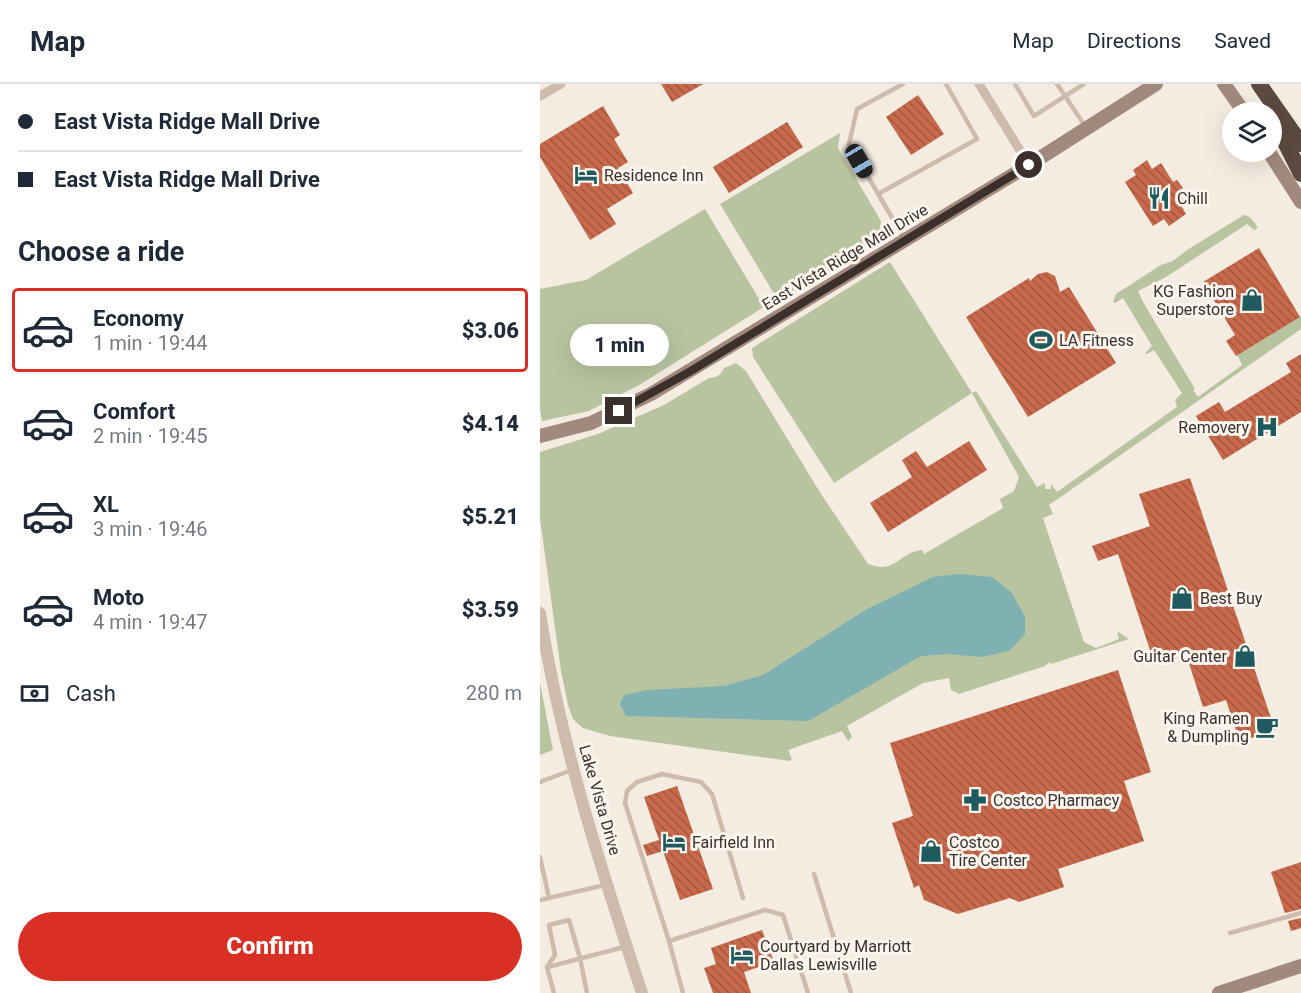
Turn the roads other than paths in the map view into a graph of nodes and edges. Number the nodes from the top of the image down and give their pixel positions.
1 (561, 84) edge
2 (903, 84) edge
3 (946, 84) edge
4 (979, 84) edge
5 (1016, 84) edge
6 (1057, 84) edge
7 (1084, 84) edge
8 (1156, 84) edge
9 (1224, 84) edge
10 (1258, 84) edge
11 (540, 96) edge
12 (1065, 96) junction
13 (1237, 102) edge
14 (1266, 102) edge
15 (1086, 129) junction
16 (1282, 136) edge
17 (1301, 144) edge
18 (1275, 162) edge
19 (1029, 165) junction
20 (1301, 174) edge
21 (878, 194) junction
22 (1301, 202) edge
23 (905, 240) junction
24 (540, 436) edge
25 (540, 613) edge
26 (574, 769) junction
27 (540, 782) edge
28 (540, 857) edge
29 (813, 874) dead end
30 (607, 885) junction
31 (549, 898) junction
32 (743, 898) dead end
33 (540, 900) edge
34 (1301, 913) edge
35 (1230, 933) dead end
36 (669, 941) junction
37 (627, 946) junction
38 (580, 958) junction
39 (1301, 966) edge
40 (548, 967) junction
41 (554, 993) edge
42 (587, 993) edge
43 (642, 993) edge
44 (683, 993) edge
45 (808, 993) edge
46 (851, 993) edge
47 (1219, 993) edge

1 - 11 street
2 - 21 lane
3 - 21 lane
4 - 19 street
5 - 12 lane
6 - 12 lane
7 - 12 lane
8 - 15 main road, East Vista Ridge Mall Drive
9 - 13 main road
10 - 14 highway
10 - 17 highway
12 - 15 lane
15 - 19 main road, East Vista Ridge Mall Drive
16 - 20 highway
18 - 22 main road
19 - 23 main road, East Vista Ridge Mall Drive
21 - 23 lane
23 - 24 main road, East Vista Ridge Mall Drive
25 - 26 street, Lake Vista Drive
26 - 27 lane
26 - 30 street, Lake Vista Drive
28 - 31 lane
29 - 46 lane
30 - 31 lane
30 - 37 street, Lake Vista Drive
31 - 33 lane
32 - 36 lane
34 - 35 lane
36 - 44 lane
36 - 45 lane
37 - 38 lane
37 - 43 street, Lake Vista Drive
38 - 40 lane
38 - 40 lane
38 - 42 lane
39 - 47 main road
40 - 41 lane

